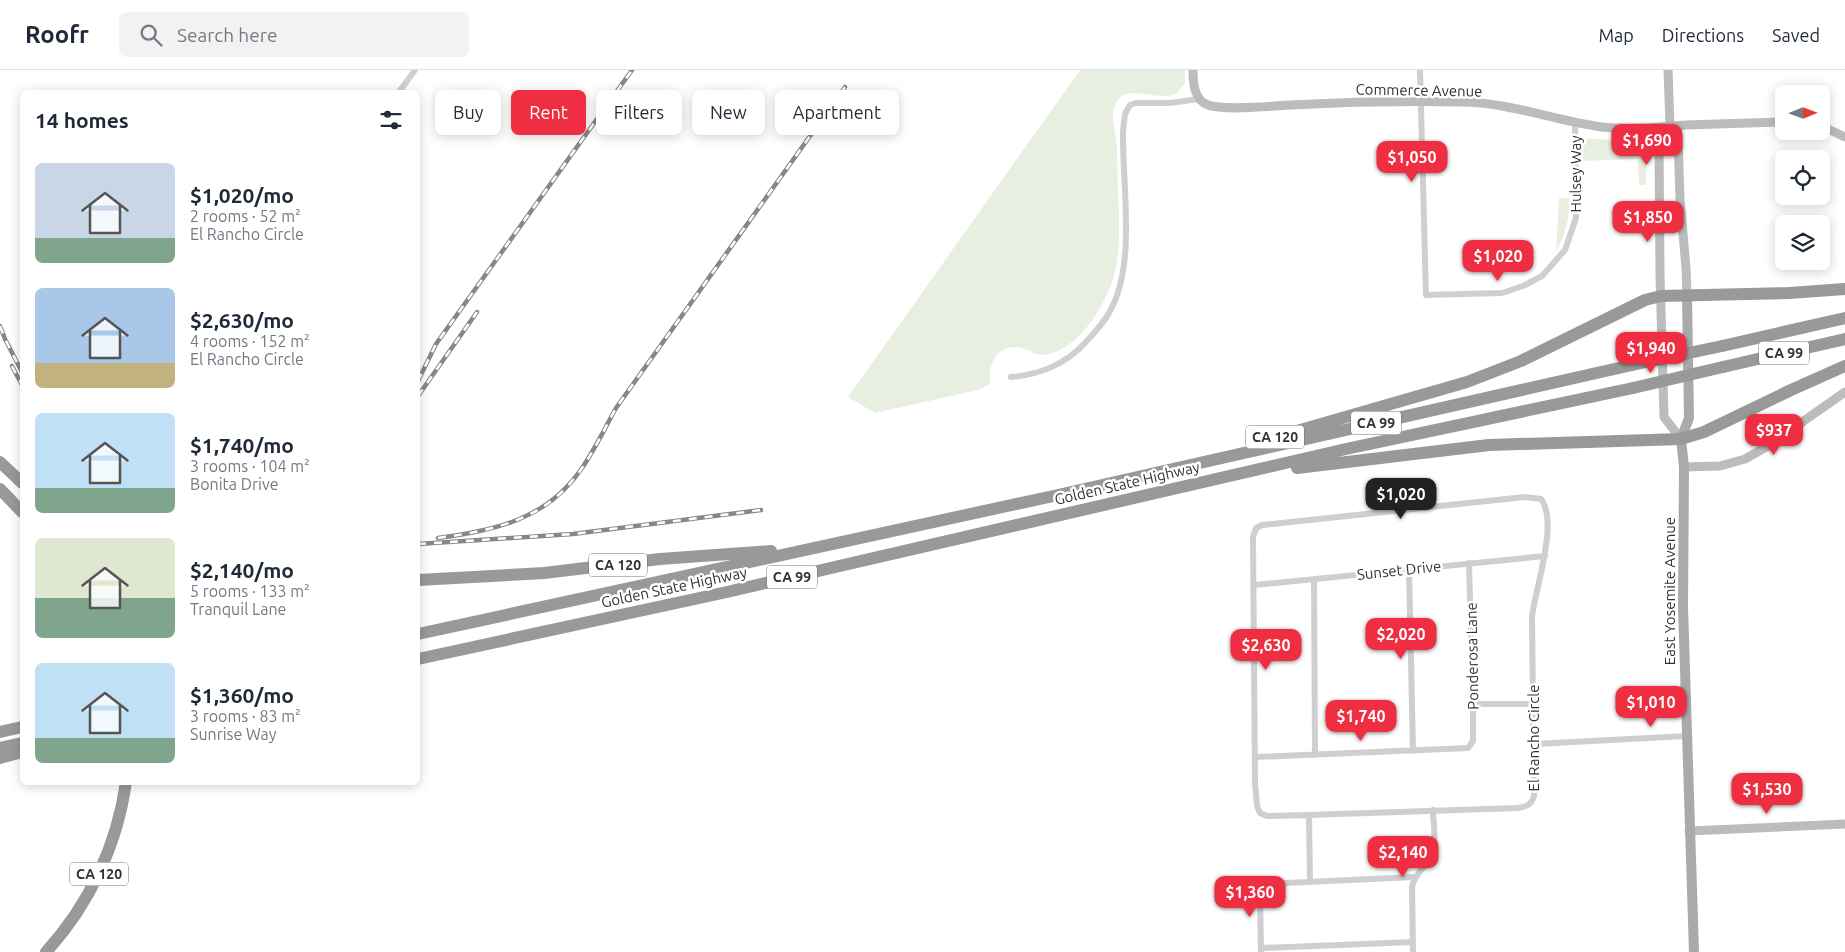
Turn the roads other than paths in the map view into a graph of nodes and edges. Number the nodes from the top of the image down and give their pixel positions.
1 (415, 70) edge
2 (1193, 70) edge
3 (1420, 70) edge
4 (1668, 70) edge
5 (400, 90) edge
6 (1199, 99) junction
7 (1421, 102) junction
8 (1575, 122) junction
9 (1775, 122) edge
10 (1670, 126) junction
11 (1830, 130) edge
12 (1845, 137) edge
13 (1845, 289) edge
14 (1661, 296) junction
15 (1687, 296) junction
16 (1845, 318) edge
17 (1845, 339) edge
18 (1845, 366) edge
19 (1011, 377) dead end
20 (1845, 392) edge
21 (1681, 439) junction
22 (0, 462) edge
23 (1684, 467) junction
24 (0, 479) edge
25 (1215, 479) junction
26 (20, 481) edge
27 (1120, 481) junction
28 (0, 489) edge
29 (20, 500) edge
30 (20, 510) edge
31 (819, 548) junction
32 (1545, 556) junction
33 (1469, 562) junction
34 (1410, 569) junction
35 (1314, 579) junction
36 (420, 580) edge
37 (1254, 585) junction
38 (420, 634) edge
39 (420, 659) edge
40 (1473, 704) junction
41 (1533, 704) junction
42 (20, 727) edge
43 (0, 732) edge
44 (1686, 736) junction
45 (20, 744) edge
46 (1534, 744) junction
47 (0, 748) edge
48 (1413, 751) junction
49 (20, 753) edge
50 (1315, 755) junction
51 (1256, 757) junction
52 (0, 758) edge
53 (125, 785) edge
54 (132, 785) edge
55 (1433, 810) junction
56 (1308, 815) junction
57 (1845, 824) edge
58 (1689, 831) junction
59 (1414, 877) junction
60 (1310, 881) junction
61 (1413, 942) junction
62 (1261, 950) edge
63 (46, 952) edge
64 (54, 952) edge
65 (1414, 952) edge
66 (1694, 952) edge

1 - 5 street
2 - 6 street
3 - 7 street
4 - 10 street, East Yosemite Avenue
6 - 7 street, Commerce Avenue
6 - 19 street
7 - 8 street, Commerce Avenue
7 - 8 street, Hulsey Way
8 - 10 street, Commerce Avenue
9 - 10 street, Commerce Avenue
10 - 14 street, East Yosemite Avenue
10 - 15 street, East Yosemite Avenue
11 - 12 street
13 - 15 highway
14 - 15 highway, CA 120
14 - 21 street, East Yosemite Avenue
14 - 27 highway, CA 120
15 - 21 main road, East Yosemite Avenue
16 - 27 highway, Golden State Highway / CA 99, bridge
17 - 25 highway, Golden State Highway / CA 99, bridge
18 - 21 highway
20 - 23 street
21 - 23 main road, East Yosemite Avenue
21 - 25 highway, CA 120
22 - 26 highway
23 - 44 main road, East Yosemite Avenue
24 - 29 highway
25 - 39 highway, Golden State Highway / CA 99
27 - 31 highway, Golden State Highway / CA 99
28 - 30 highway
31 - 36 highway, CA 120
31 - 38 highway, Golden State Highway / CA 99
32 - 33 street, Sunset Drive
32 - 37 street, El Rancho Circle
32 - 41 street, El Rancho Circle
33 - 34 street, Sunset Drive
33 - 40 street, Ponderosa Lane
34 - 35 street, Sunset Drive
34 - 48 street
35 - 37 street, Sunset Drive
35 - 50 street
37 - 51 street, El Rancho Circle
40 - 41 street
40 - 48 street, Ponderosa Lane
41 - 46 street, El Rancho Circle
42 - 43 highway
44 - 46 street
44 - 58 main road, East Yosemite Avenue
45 - 47 highway
46 - 55 street, El Rancho Circle
48 - 50 street
49 - 52 highway
50 - 51 street
51 - 56 street, El Rancho Circle
53 - 63 highway, CA 120
54 - 64 highway
55 - 56 street, El Rancho Circle
55 - 59 street
56 - 60 street
57 - 58 street
58 - 66 main road, East Yosemite Avenue
59 - 60 street
59 - 61 street
60 - 62 street
61 - 62 street
61 - 65 street

